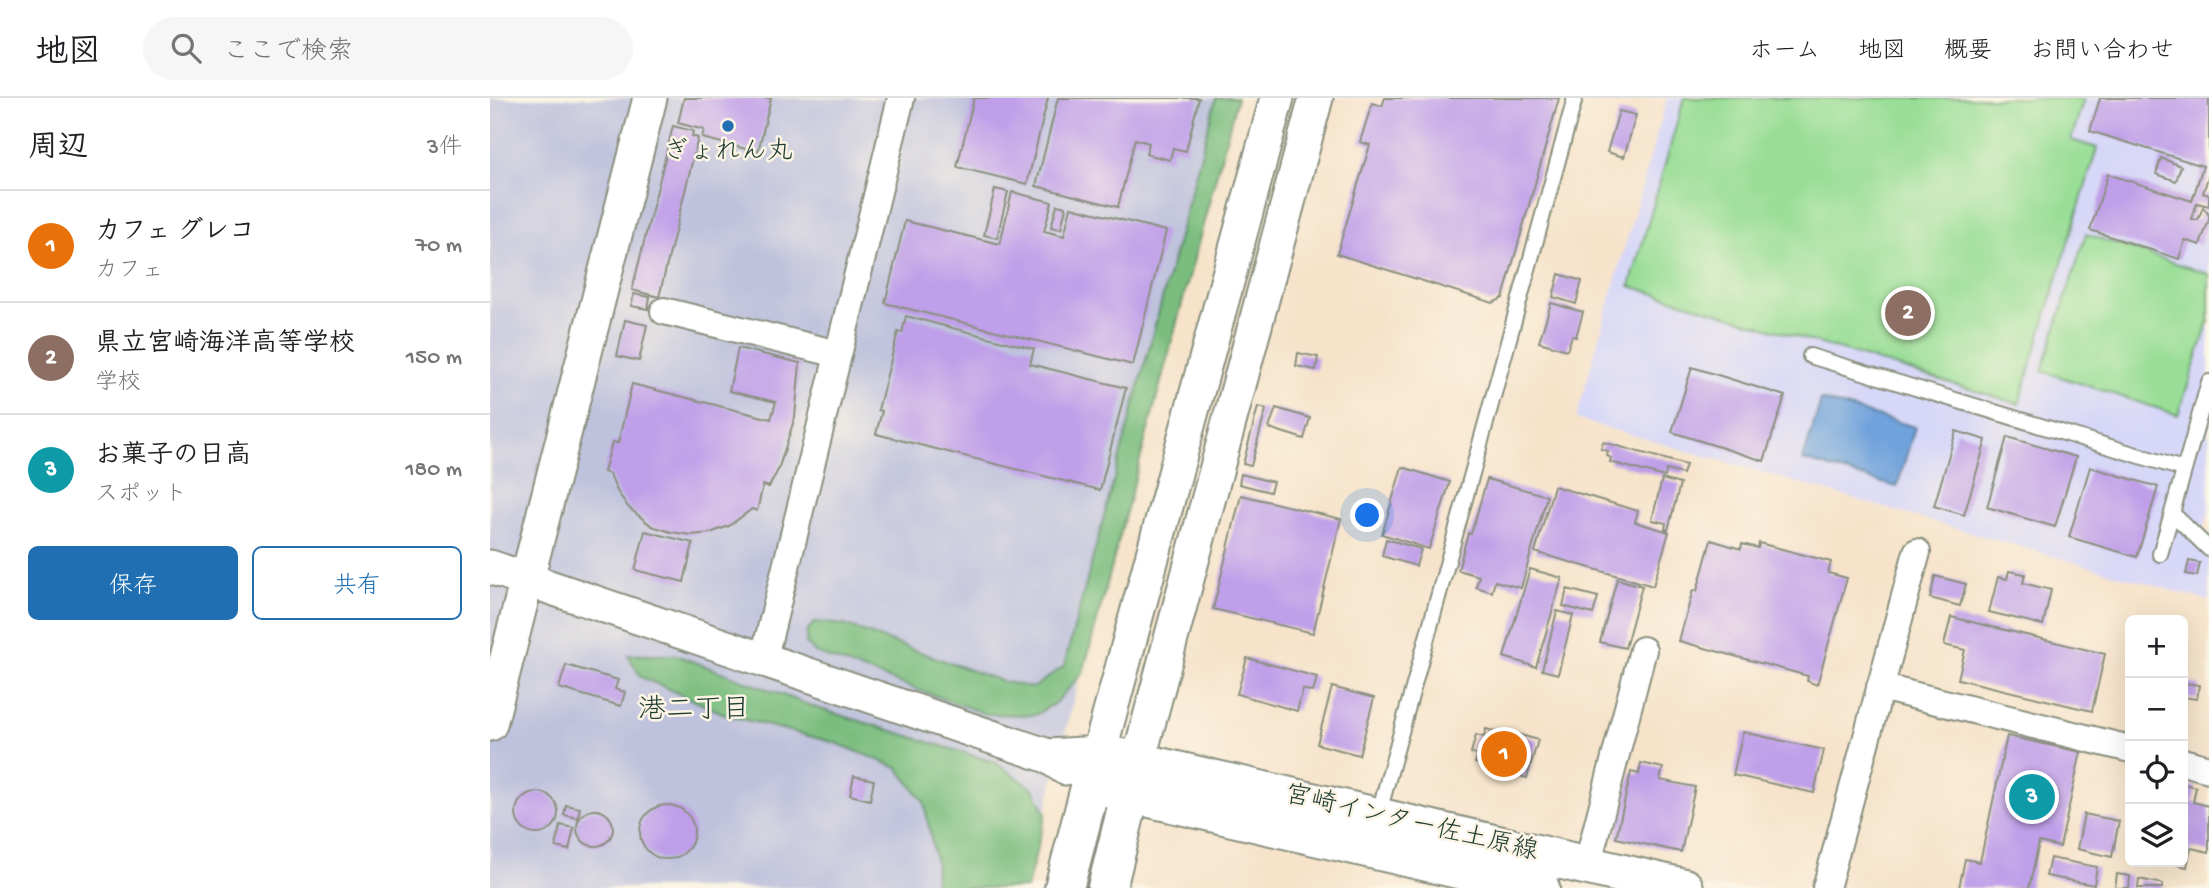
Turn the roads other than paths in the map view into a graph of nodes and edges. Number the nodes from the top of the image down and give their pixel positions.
1 (650, 98) edge
2 (901, 98) edge
3 (1277, 98) edge
4 (1316, 98) edge
5 (1576, 98) edge
6 (664, 311) dead end
7 (838, 354) junction
8 (1810, 356) dead end
9 (2209, 382) edge
10 (2183, 469) junction
11 (2172, 513) junction
12 (2209, 549) edge
13 (1917, 552) dead end
14 (2160, 554) dead end
15 (490, 567) edge
16 (528, 578) junction
17 (1643, 650) dead end
18 (763, 661) junction
19 (1880, 687) junction
20 (490, 724) edge
21 (2125, 748) edge
22 (2188, 763) edge
23 (1094, 768) junction
24 (2209, 769) edge
25 (1134, 778) junction
26 (1378, 817) junction
27 (1587, 866) junction
28 (1064, 888) edge
29 (1107, 888) edge
30 (1540, 888) edge
31 (1684, 888) edge
32 (1826, 888) edge

1 - 16 street
2 - 7 street
3 - 23 street
4 - 25 street
5 - 26 lane
6 - 7 street
7 - 18 street
8 - 10 lane
9 - 10 lane
10 - 11 lane
11 - 12 lane
11 - 14 lane
13 - 19 street
15 - 16 street
16 - 18 street
16 - 20 street
17 - 27 street
18 - 23 street
19 - 21 street
19 - 32 street
22 - 24 street
23 - 25 main road, 宮崎インター佐土原線
23 - 28 main road
25 - 26 main road, 宮崎インター佐土原線
25 - 29 main road
25 - 30 main road, 宮崎インター佐土原線
26 - 27 main road, 宮崎インター佐土原線
27 - 31 main road, 宮崎インター佐土原線

